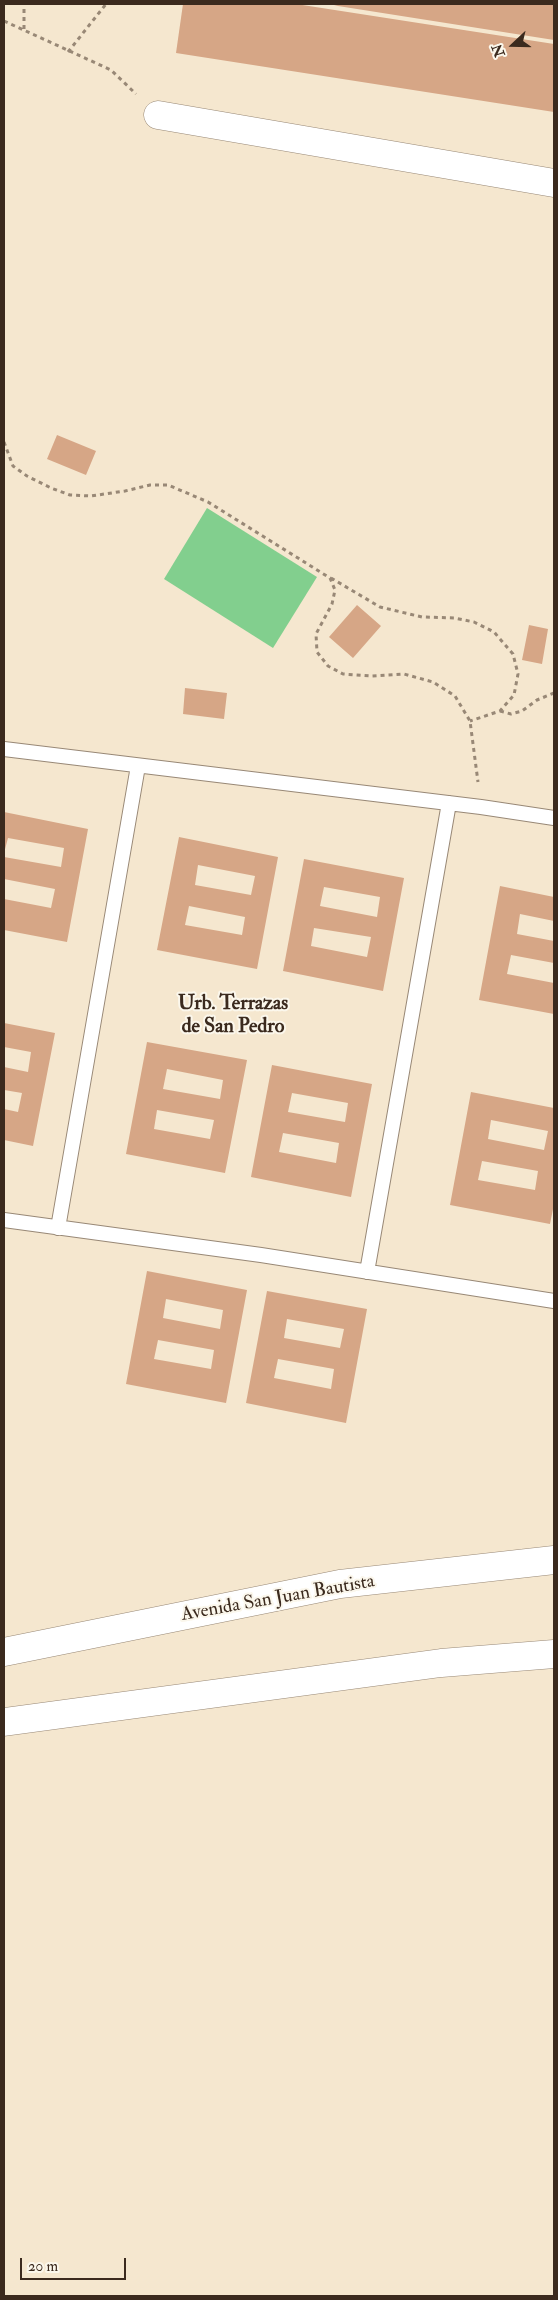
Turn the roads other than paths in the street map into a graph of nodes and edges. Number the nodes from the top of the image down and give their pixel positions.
1 (158, 115) road end
2 (554, 183) edge
3 (4, 749) edge
4 (138, 766) junction
5 (449, 803) junction
6 (554, 818) edge
7 (4, 1220) edge
8 (58, 1228) junction
9 (368, 1272) junction
10 (554, 1301) edge
11 (554, 1560) edge
12 (4, 1652) edge
13 (554, 1654) edge
14 (4, 1722) edge

1 - 2 street
3 - 4 lane
4 - 5 lane
4 - 8 lane
5 - 6 lane
5 - 9 lane
7 - 8 lane
8 - 9 lane
9 - 10 lane
11 - 12 street, Avenida San Juan Bautista
13 - 14 street

